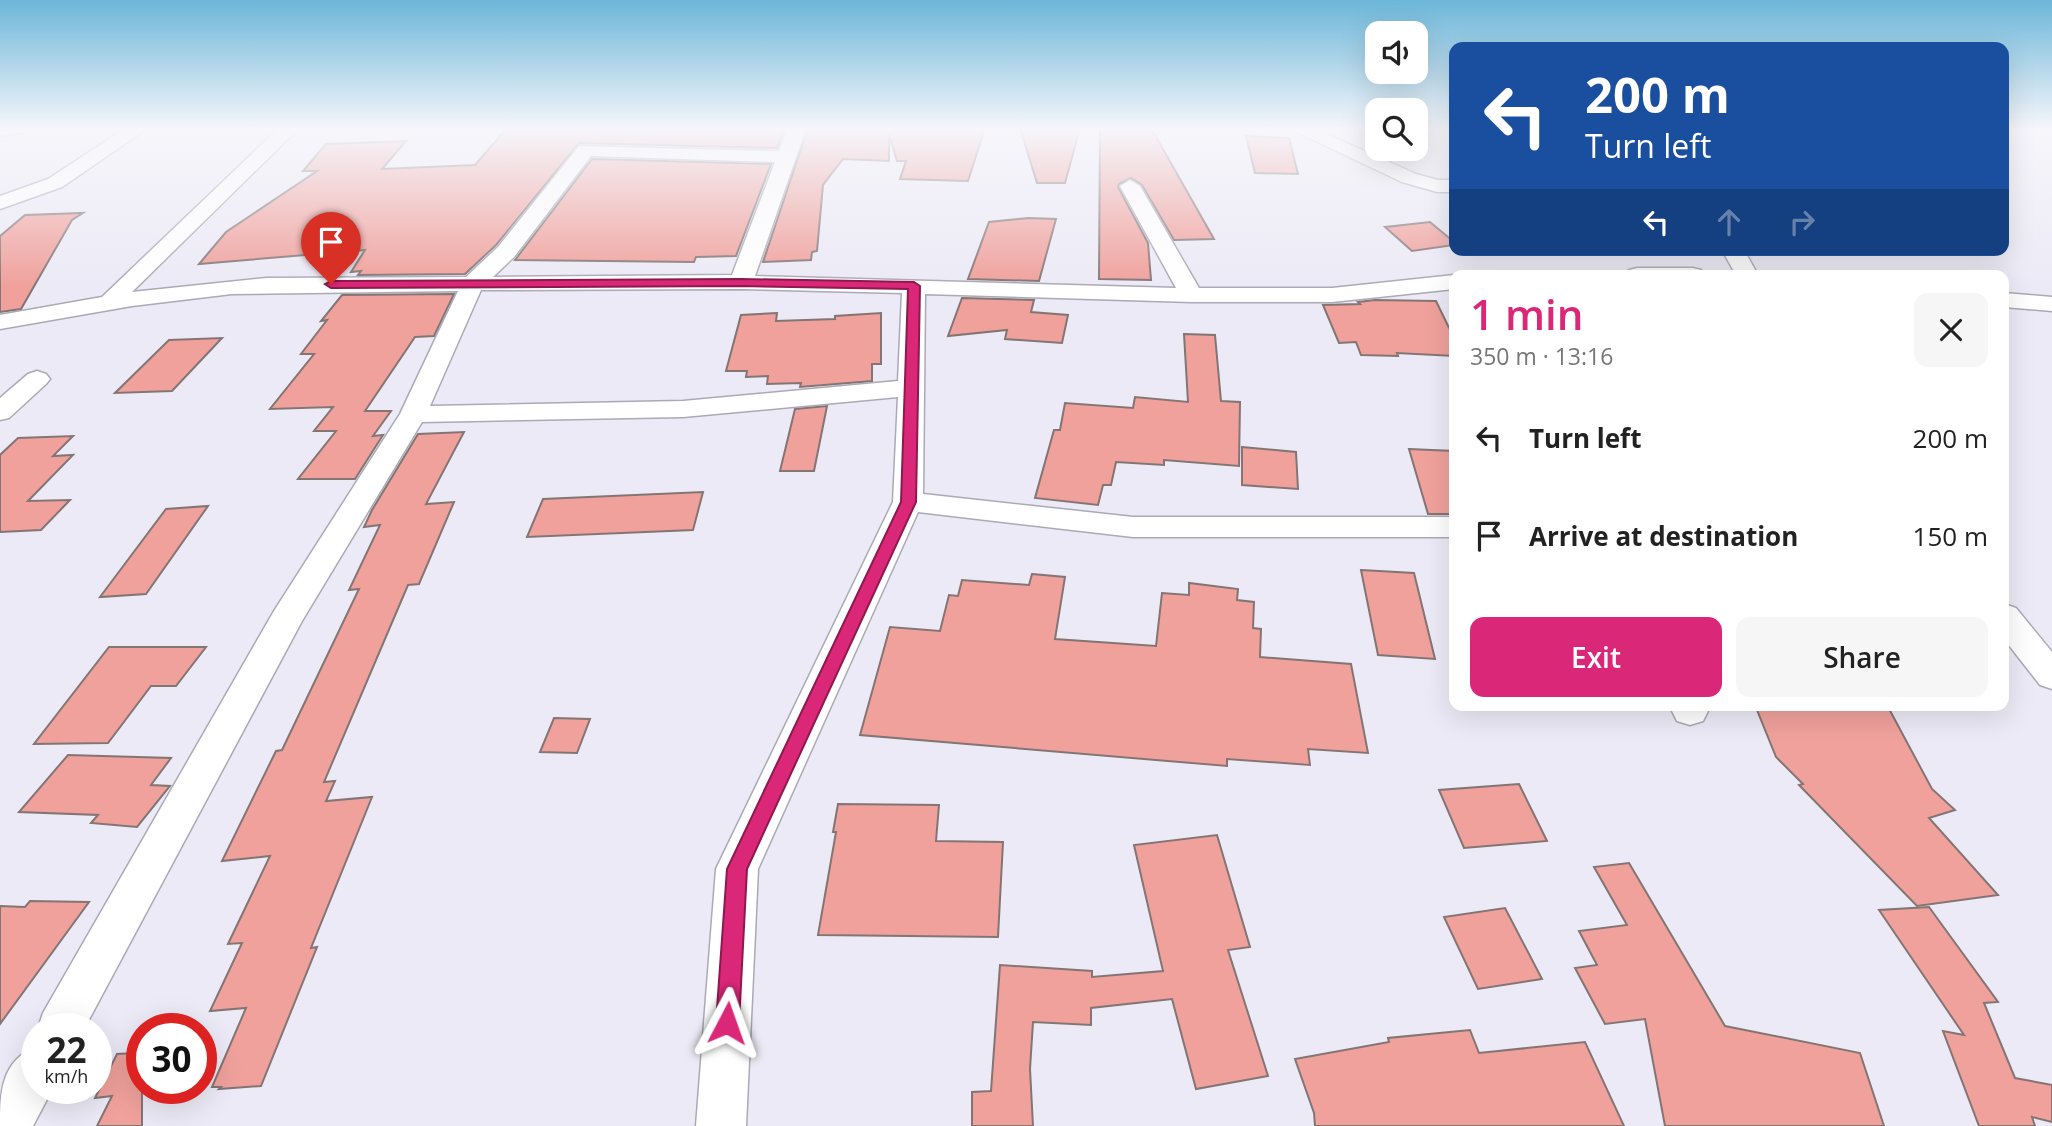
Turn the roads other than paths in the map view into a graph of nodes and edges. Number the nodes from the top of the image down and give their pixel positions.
1 (59, 181) edge
2 (235, 181) edge
3 (562, 181) edge
4 (778, 181) edge
5 (1418, 181) edge
6 (1130, 186) dead end
7 (1449, 186) edge
8 (0, 204) edge
9 (741, 282) junction
10 (1449, 283) edge
11 (472, 284) junction
12 (914, 286) junction
13 (1192, 295) junction
14 (111, 300) junction
15 (2009, 300) edge
16 (2052, 304) edge
17 (0, 323) edge
18 (37, 379) dead end
19 (911, 388) junction
20 (0, 412) edge
21 (413, 414) junction
22 (908, 502) junction
23 (1449, 527) edge
24 (2009, 622) edge
25 (2052, 676) edge
26 (68, 1013) edge
27 (21, 1099) edge
28 (6, 1126) edge
29 (721, 1126) edge

1 - 8 street
2 - 14 street
3 - 11 street
4 - 9 street
5 - 7 street
6 - 13 street
9 - 11 street
9 - 12 street
10 - 13 street
11 - 14 street
11 - 21 street
12 - 13 street
12 - 19 street
14 - 17 street
15 - 16 street
18 - 20 street
19 - 21 street
19 - 22 street
21 - 26 street
22 - 23 street
22 - 29 street
24 - 25 street
27 - 28 street

